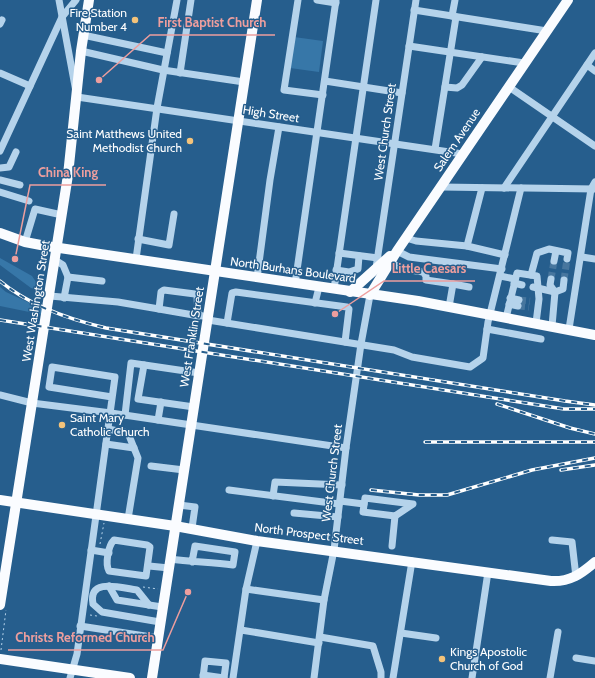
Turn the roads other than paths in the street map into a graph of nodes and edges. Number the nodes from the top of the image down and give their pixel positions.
1 (59, 0) edge
2 (76, 0) edge
3 (89, 0) edge
4 (177, 0) edge
5 (191, 0) edge
6 (257, 0) edge
7 (298, 0) edge
8 (317, 0) edge
9 (376, 0) edge
10 (416, 0) edge
11 (455, 0) edge
12 (568, 0) edge
13 (336, 2) edge
14 (414, 10) junction
15 (454, 17) junction
16 (62, 18) junction
17 (547, 31) junction
18 (83, 35) junction
19 (409, 46) junction
20 (81, 51) junction
21 (451, 52) junction
22 (167, 53) junction
23 (595, 53) edge
24 (482, 57) junction
25 (524, 63) junction
26 (587, 65) junction
27 (163, 70) junction
28 (595, 71) edge
29 (180, 73) junction
30 (0, 74) edge
31 (325, 81) junction
32 (244, 82) junction
33 (30, 86) junction
34 (362, 87) junction
35 (445, 87) junction
36 (509, 87) junction
37 (402, 93) junction
38 (323, 95) junction
39 (76, 97) junction
40 (157, 108) junction
41 (552, 116) junction
42 (238, 120) junction
43 (279, 127) junction
44 (318, 132) junction
45 (356, 138) junction
46 (395, 144) junction
47 (595, 146) edge
48 (435, 149) junction
49 (0, 151) edge
50 (16, 152) dead end
51 (463, 154) junction
52 (0, 168) edge
53 (0, 180) edge
54 (595, 182) edge
55 (20, 185) dead end
56 (441, 187) junction
57 (482, 188) junction
58 (504, 188) junction
59 (522, 188) junction
60 (593, 189) edge
61 (0, 192) edge
62 (28, 201) dead end
63 (591, 212) edge
64 (174, 214) dead end
65 (62, 215) junction
66 (0, 233) edge
67 (406, 238) junction
68 (138, 239) junction
69 (25, 242) junction
70 (467, 246) junction
71 (57, 248) junction
72 (397, 251) junction
73 (556, 251) junction
74 (339, 253) junction
75 (505, 255) junction
76 (359, 256) junction
77 (567, 256) dead end
78 (582, 257) junction
79 (595, 259) edge
80 (55, 260) junction
81 (136, 260) junction
82 (554, 261) tunnel mouth
83 (390, 262) junction
84 (377, 263) junction
85 (336, 270) junction
86 (216, 272) junction
87 (501, 272) junction
88 (531, 275) junction
89 (68, 277) junction
90 (257, 278) junction
91 (551, 279) tunnel mouth
92 (564, 280) tunnel mouth
93 (102, 281) dead end
94 (514, 281) junction
95 (295, 284) junction
96 (453, 284) junction
97 (522, 285) dead end
98 (319, 287) junction
99 (469, 287) dead end
100 (536, 288) junction
101 (334, 289) junction
102 (350, 292) junction
103 (555, 292) junction
104 (370, 295) junction
105 (50, 296) junction
106 (64, 298) junction
107 (510, 301) junction
108 (315, 303) junction
109 (519, 303) tunnel mouth
110 (530, 304) tunnel mouth
111 (538, 305) junction
112 (449, 307) junction
113 (159, 309) junction
114 (490, 315) junction
115 (205, 318) junction
116 (506, 318) junction
117 (227, 323) junction
118 (536, 323) junction
119 (552, 326) junction
120 (487, 329) junction
121 (569, 330) junction
122 (595, 335) edge
123 (541, 339) dead end
124 (345, 342) junction
125 (360, 344) junction
126 (144, 365) junction
127 (199, 373) junction
128 (0, 395) edge
129 (112, 397) junction
130 (161, 402) junction
131 (32, 403) junction
132 (194, 407) junction
133 (111, 413) junction
134 (125, 415) junction
135 (158, 420) junction
136 (191, 426) junction
137 (108, 429) junction
138 (106, 444) junction
139 (134, 448) junction
140 (346, 448) junction
141 (151, 466) dead end
142 (184, 470) junction
143 (342, 485) junction
144 (230, 490) dead end
145 (273, 496) junction
146 (0, 500) edge
147 (16, 502) junction
148 (339, 502) junction
149 (364, 504) junction
150 (179, 505) junction
151 (294, 513) dead end
152 (97, 514) junction
153 (395, 516) junction
154 (338, 517) junction
155 (128, 519) junction
156 (175, 526) junction
157 (192, 528) junction
158 (552, 540) dead end
159 (257, 541) junction
160 (392, 546) dead end
161 (334, 550) junction
162 (91, 553) junction
163 (108, 555) junction
164 (412, 561) junction
165 (192, 562) junction
166 (595, 562) edge
167 (169, 567) junction
168 (148, 568) junction
169 (488, 572) junction
170 (576, 577) junction
171 (122, 588) junction
172 (246, 589) junction
173 (324, 600) junction
174 (135, 603) junction
175 (162, 607) junction
176 (3, 608) edge
177 (160, 622) junction
178 (80, 626) junction
179 (241, 630) junction
180 (558, 632) dead end
181 (401, 633) junction
182 (158, 638) junction
183 (436, 638) dead end
184 (319, 640) junction
185 (576, 658) dead end
186 (0, 659) edge
187 (595, 661) edge
188 (71, 674) edge
189 (97, 676) edge
190 (203, 676) edge
191 (130, 678) edge
192 (152, 678) edge
193 (224, 678) edge
194 (233, 678) edge
195 (314, 678) edge
196 (381, 678) edge
197 (393, 678) edge
198 (472, 678) edge
199 (550, 678) edge

1 - 16 street, West Washington Street
2 - 16 street
3 - 18 main road
4 - 22 street
5 - 29 street
6 - 32 main road, West Franklin Street
7 - 38 street
8 - 13 street
9 - 34 street
10 - 14 street, West Church Street
11 - 15 street
12 - 17 main road, Salem Avenue
13 - 31 street
14 - 15 street
14 - 19 street, West Church Street
15 - 17 street
15 - 21 street
16 - 33 street
16 - 39 street, West Washington Street
17 - 25 main road, Salem Avenue
18 - 20 main road
18 - 22 street
19 - 21 street
19 - 37 street, West Church Street
20 - 27 street
20 - 39 main road
21 - 24 street
21 - 35 street
22 - 27 street
23 - 26 street
24 - 25 street
24 - 35 street
25 - 36 main road, Salem Avenue
26 - 28 street
26 - 41 street
27 - 29 street
27 - 40 street
29 - 32 street
30 - 33 street
31 - 34 street
31 - 38 street
32 - 42 main road, West Franklin Street
33 - 49 street
34 - 37 street
34 - 45 street
35 - 48 street
36 - 41 street
36 - 51 main road, Salem Avenue
37 - 46 street, West Church Street
38 - 44 street
39 - 40 street, High Street
39 - 65 main road, West Washington Street
40 - 42 street, High Street
40 - 68 street
41 - 47 street
41 - 58 street
42 - 43 street, High Street
42 - 86 main road, West Franklin Street
43 - 44 street, High Street
43 - 90 street
44 - 45 street, High Street
44 - 95 street
45 - 46 street, High Street
45 - 74 street
46 - 48 street, High Street
46 - 84 street, West Church Street
48 - 51 street, High Street
50 - 52 street
51 - 56 main road, Salem Avenue
53 - 55 street
54 - 60 street
56 - 57 street
56 - 67 main road, Salem Avenue
57 - 58 street
57 - 70 street
58 - 59 street
59 - 60 street
59 - 75 street
60 - 63 street
61 - 62 street
63 - 78 street
64 - 68 street
65 - 69 street
65 - 71 main road, West Washington Street
66 - 69 main road, North Burhans Boulevard
67 - 70 street
67 - 72 main road, Salem Avenue
68 - 81 street
69 - 71 main road, North Burhans Boulevard
70 - 75 street
71 - 80 main road, West Washington Street
71 - 81 main road, North Burhans Boulevard
72 - 83 main road, Salem Avenue
72 - 84 main road
72 - 87 street
73 - 77 street
73 - 82 street
73 - 88 street
74 - 76 street
74 - 85 street
75 - 87 street
76 - 84 street
76 - 85 street
78 - 79 street
78 - 121 street
80 - 89 street
80 - 105 main road, West Washington Street
81 - 86 main road, North Burhans Boulevard
83 - 96 street
83 - 104 main road, Salem Avenue
84 - 102 main road
85 - 101 street
86 - 90 main road, North Burhans Boulevard
86 - 115 main road, West Franklin Street
87 - 94 street
87 - 114 street
88 - 94 street
88 - 100 street
89 - 93 street
89 - 106 street
90 - 95 main road, North Burhans Boulevard
91 - 103 street
92 - 103 street
94 - 97 street
94 - 107 street
95 - 98 main road, North Burhans Boulevard
96 - 99 street
96 - 112 street
98 - 101 main road, North Burhans Boulevard
98 - 108 street
100 - 103 street
100 - 111 street
101 - 102 main road, North Burhans Boulevard
102 - 104 main road, North Burhans Boulevard
103 - 119 street
104 - 112 main road, North Burhans Boulevard
104 - 125 street, West Church Street
105 - 106 street
105 - 131 main road, West Washington Street
106 - 113 street
107 - 109 street
107 - 116 street
108 - 117 street
108 - 124 street
110 - 111 street
111 - 118 street
112 - 114 main road, North Burhans Boulevard
113 - 115 street
113 - 115 street
114 - 116 main road, North Burhans Boulevard
114 - 120 street
115 - 117 street
115 - 127 main road, West Franklin Street
116 - 118 main road, North Burhans Boulevard
117 - 124 street
118 - 119 main road, North Burhans Boulevard
119 - 121 main road, North Burhans Boulevard
120 - 123 street
120 - 125 street
121 - 122 main road, North Burhans Boulevard
124 - 125 street
125 - 140 street, West Church Street
126 - 127 street
126 - 130 street
126 - 134 street
127 - 132 main road, West Franklin Street
128 - 131 street
129 - 129 street
129 - 133 street
130 - 132 street
130 - 135 street
131 - 133 street
131 - 147 main road, West Washington Street
132 - 136 main road, West Franklin Street
133 - 134 street
133 - 137 street
134 - 135 street
135 - 136 street
136 - 140 street
136 - 142 main road, West Franklin Street
137 - 138 street
137 - 139 street
138 - 139 street
138 - 152 street
139 - 155 street
140 - 143 street, West Church Street
141 - 142 street
142 - 150 main road, West Franklin Street
143 - 145 street
143 - 148 street, West Church Street
144 - 145 street
145 - 148 street
146 - 147 main road, North Prospect Street
147 - 152 main road, North Prospect Street
147 - 176 main road, West Washington Street
148 - 149 street
148 - 154 street, West Church Street
149 - 153 street
149 - 153 street
150 - 156 main road, West Franklin Street
150 - 157 street
151 - 154 street
152 - 155 main road, North Prospect Street
152 - 162 street
153 - 160 street
154 - 161 street, West Church Street
155 - 156 main road, North Prospect Street
156 - 157 main road, North Prospect Street
156 - 167 main road, West Franklin Street
157 - 159 main road, North Prospect Street
158 - 170 street
159 - 161 main road, North Prospect Street
159 - 172 street
161 - 164 main road, North Prospect Street
161 - 173 street, West Church Street
162 - 163 street
162 - 178 street
163 - 168 street
163 - 168 street
164 - 169 main road, North Prospect Street
164 - 181 street
165 - 165 street
165 - 167 street
166 - 170 main road, North Prospect Street
167 - 168 street
167 - 175 main road, West Franklin Street
169 - 170 main road, North Prospect Street
169 - 198 street
171 - 174 street
171 - 174 street
171 - 174 street
171 - 177 street
172 - 173 street
172 - 179 street
173 - 184 street, West Church Street
174 - 175 street
175 - 177 main road, West Franklin Street
177 - 182 main road, West Franklin Street
178 - 182 street
178 - 188 street
179 - 184 street
179 - 194 street
180 - 199 street
181 - 183 street
181 - 197 street
182 - 192 main road, West Franklin Street
184 - 195 street, West Church Street
184 - 196 street
185 - 187 street
186 - 188 main road
188 - 189 main road
189 - 191 main road
190 - 193 street
190 - 193 street

